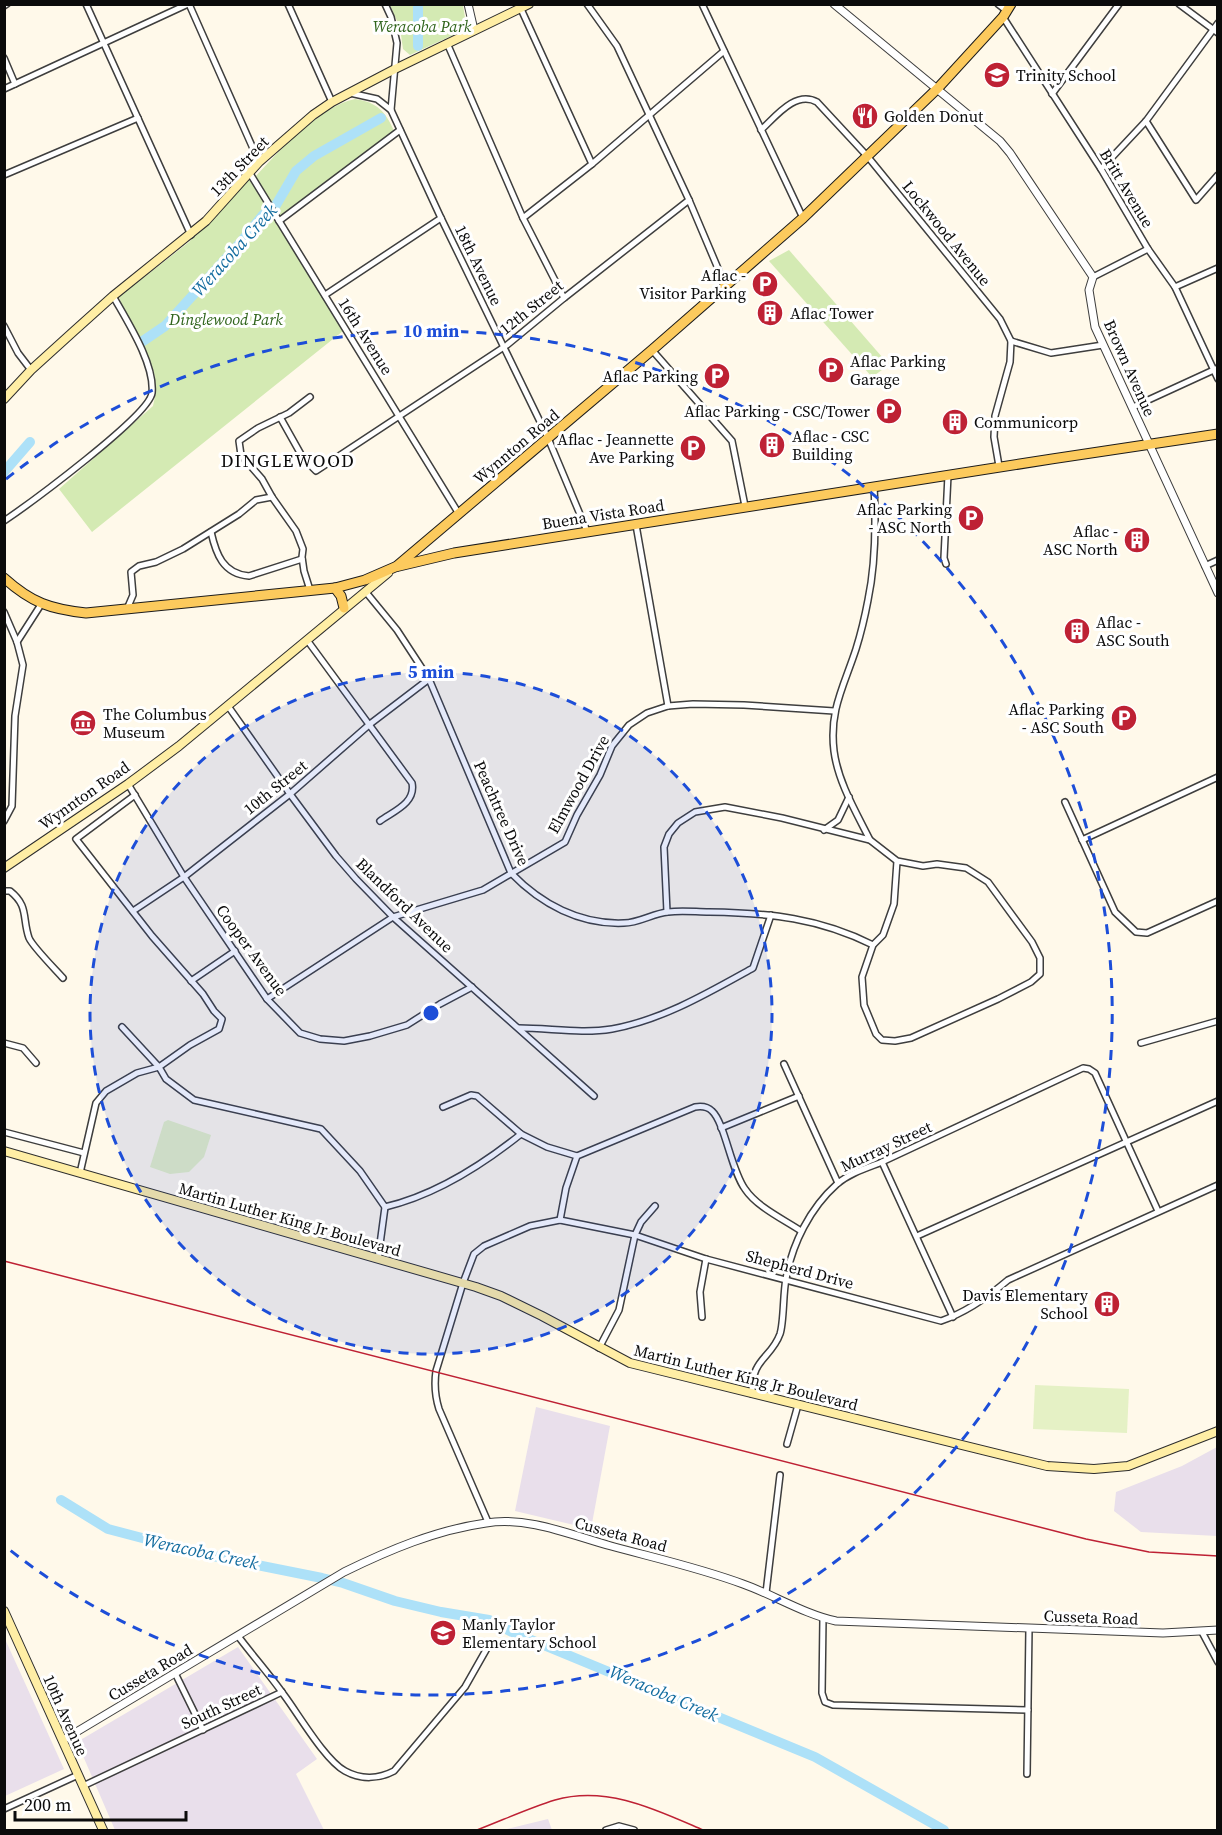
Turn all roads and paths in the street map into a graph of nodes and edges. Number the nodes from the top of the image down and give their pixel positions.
1 (86, 4) edge
2 (188, 4) edge
3 (288, 4) edge
4 (385, 4) edge
5 (468, 4) edge
6 (529, 4) edge
7 (587, 4) edge
8 (702, 4) edge
9 (834, 4) edge
10 (998, 4) edge
11 (1119, 4) edge
12 (1179, 4) edge
13 (521, 9) junction
14 (1007, 11) edge
15 (1218, 23) edge
16 (474, 30) junction
17 (1215, 31) edge
18 (104, 43) junction
19 (447, 43) junction
20 (724, 51) junction
21 (4, 58) edge
22 (395, 69) junction
23 (15, 84) junction
24 (938, 88) junction
25 (4, 89) edge
26 (348, 93) junction
27 (1052, 94) junction
28 (332, 102) junction
29 (391, 110) junction
30 (650, 115) junction
31 (138, 117) junction
32 (1146, 121) junction
33 (400, 130) junction
34 (761, 130) junction
35 (868, 157) junction
36 (259, 162) junction
37 (592, 164) junction
38 (1101, 169) junction
39 (249, 172) junction
40 (4, 175) edge
41 (1218, 175) edge
42 (689, 200) junction
43 (441, 218) junction
44 (524, 218) junction
45 (803, 218) junction
46 (279, 221) junction
47 (191, 235) junction
48 (1148, 249) junction
49 (1218, 268) edge
50 (1093, 277) junction
51 (725, 285) junction
52 (1175, 287) junction
53 (325, 295) junction
54 (113, 296) junction
55 (564, 298) junction
56 (4, 326) edge
57 (1011, 341) junction
58 (1103, 345) junction
59 (504, 346) junction
60 (652, 350) junction
61 (1215, 369) edge
62 (31, 370) junction
63 (1218, 379) edge
64 (310, 397) dead end
65 (4, 399) edge
66 (1132, 407) junction
67 (399, 415) junction
68 (280, 417) junction
69 (1218, 434) edge
70 (548, 438) junction
71 (1149, 444) junction
72 (999, 466) junction
73 (948, 476) junction
74 (874, 485) junction
75 (272, 497) junction
76 (745, 506) junction
77 (459, 514) junction
78 (4, 521) edge
79 (636, 525) junction
80 (587, 531) junction
81 (210, 532) junction
82 (302, 559) junction
83 (1218, 560) edge
84 (946, 564) dead end
85 (1205, 566) junction
86 (395, 567) junction
87 (4, 578) edge
88 (335, 588) junction
89 (310, 590) junction
90 (365, 591) junction
91 (1218, 593) edge
92 (42, 603) junction
93 (344, 608) junction
94 (127, 609) junction
95 (4, 612) edge
96 (307, 640) junction
97 (17, 642) junction
98 (429, 679) junction
99 (228, 706) junction
100 (668, 706) junction
101 (834, 711) junction
102 (370, 724) junction
103 (1218, 777) edge
104 (128, 784) junction
105 (290, 794) junction
106 (135, 795) junction
107 (849, 797) junction
108 (1065, 802) dead end
109 (4, 821) edge
110 (380, 821) dead end
111 (824, 830) junction
112 (870, 840) junction
113 (1082, 840) junction
114 (897, 861) junction
115 (4, 868) edge
116 (511, 873) junction
117 (184, 877) junction
118 (4, 891) edge
119 (1218, 901) edge
120 (133, 911) junction
121 (667, 912) junction
122 (771, 915) junction
123 (393, 917) junction
124 (873, 945) junction
125 (235, 951) junction
126 (63, 978) dead end
127 (191, 981) junction
128 (472, 987) junction
129 (267, 999) junction
130 (1218, 1021) edge
131 (122, 1027) dead end
132 (519, 1028) junction
133 (4, 1043) edge
134 (1141, 1043) dead end
135 (36, 1063) dead end
136 (784, 1064) dead end
137 (159, 1067) junction
138 (594, 1096) dead end
139 (799, 1096) junction
140 (1218, 1101) edge
141 (443, 1107) dead end
142 (721, 1128) junction
143 (4, 1132) edge
144 (521, 1134) junction
145 (1126, 1142) junction
146 (4, 1151) edge
147 (84, 1153) junction
148 (577, 1156) junction
149 (882, 1162) junction
150 (80, 1173) junction
151 (838, 1183) junction
152 (1218, 1185) edge
153 (655, 1206) dead end
154 (385, 1207) junction
155 (1158, 1211) junction
156 (560, 1220) junction
157 (801, 1231) junction
158 (635, 1235) junction
159 (917, 1236) junction
160 (706, 1258) junction
161 (378, 1259) junction
162 (786, 1280) junction
163 (463, 1283) junction
164 (702, 1317) dead end
165 (953, 1317) junction
166 (599, 1348) junction
167 (752, 1394) junction
168 (798, 1405) junction
169 (1218, 1431) edge
170 (788, 1444) dead end
171 (780, 1475) dead end
172 (488, 1522) junction
173 (766, 1593) junction
174 (4, 1611) edge
175 (823, 1618) junction
176 (1029, 1628) junction
177 (1218, 1630) edge
178 (1202, 1632) junction
179 (238, 1636) junction
180 (490, 1643) dead end
181 (1218, 1662) edge
182 (175, 1673) junction
183 (282, 1692) junction
184 (1028, 1710) junction
185 (202, 1730) junction
186 (63, 1740) junction
187 (1027, 1774) dead end
188 (78, 1775) junction
189 (83, 1786) junction
190 (4, 1809) edge
191 (104, 1830) edge
192 (606, 1830) edge
193 (634, 1830) edge

1 - 18 street
2 - 18 street
2 - 36 street
3 - 28 street
4 - 22 street, 18th Avenue
5 - 16 street
6 - 13 main road, 13th Street
7 - 30 street
8 - 20 street
9 - 24 street
10 - 14 street, Britt Avenue
11 - 27 street
12 - 17 street
13 - 16 main road, 13th Street
13 - 37 street
14 - 24 main road, Wynnton Road
14 - 27 street, Britt Avenue
15 - 17 street
16 - 19 main road, 13th Street
17 - 32 street
18 - 23 street
18 - 31 street
19 - 22 main road, 13th Street
19 - 44 street
20 - 30 street
20 - 34 street
21 - 23 street
22 - 26 main road, 13th Street
22 - 29 street, 18th Avenue
23 - 25 street
24 - 35 main road, Wynnton Road
24 - 50 street
26 - 28 main road, 13th Street
26 - 29 street
27 - 38 street, Britt Avenue
28 - 36 main road, 13th Street
29 - 33 street, 18th Avenue
30 - 37 street
30 - 42 street
31 - 40 street
31 - 47 street
32 - 38 street
32 - 41 street
33 - 43 street, 18th Avenue
33 - 46 street
34 - 35 street, Lockwood Avenue
34 - 45 street
35 - 45 main road, Wynnton Road
35 - 57 street, Lockwood Avenue
36 - 39 main road, 13th Street
37 - 44 street
38 - 48 street, Britt Avenue
39 - 46 street, 16th Avenue
39 - 47 main road, 13th Street
42 - 51 street
42 - 55 street, 12th Street
43 - 53 street
43 - 59 street, 18th Avenue
44 - 55 street
45 - 51 main road, Wynnton Road
46 - 53 street, 16th Avenue
47 - 54 main road, 13th Street
48 - 50 street
48 - 52 street, Britt Avenue
49 - 52 street
50 - 58 street, Brown Avenue
51 - 60 main road, Wynnton Road
52 - 61 street, Britt Avenue
53 - 67 street, 16th Avenue
54 - 62 main road, 13th Street
54 - 78 street
55 - 59 street, 12th Street
56 - 62 street
57 - 58 street
57 - 72 street
58 - 66 street, Brown Avenue
59 - 67 street, 12th Street
59 - 70 street, 18th Avenue
60 - 70 main road, Wynnton Road
60 - 76 street
61 - 63 street, Britt Avenue
61 - 66 street
62 - 65 main road, 13th Street
64 - 68 street
66 - 71 street, Brown Avenue
67 - 68 street, 12th Street
67 - 77 street, 16th Avenue
68 - 75 street
69 - 71 main road, Buena Vista Road
70 - 77 main road, Wynnton Road
70 - 80 street, 18th Avenue
71 - 72 main road, Buena Vista Road
71 - 85 street, Brown Avenue
72 - 73 main road, Buena Vista Road
73 - 74 main road, Buena Vista Road
73 - 84 street
74 - 76 main road, Buena Vista Road
74 - 101 street
75 - 81 street
75 - 82 street
76 - 79 main road, Buena Vista Road
77 - 86 main road, Wynnton Road
79 - 80 main road, Buena Vista Road
79 - 100 street
80 - 86 main road, Buena Vista Road
81 - 82 street
81 - 94 street
82 - 89 street
83 - 85 street
85 - 91 street, Brown Avenue
86 - 88 main road, Buena Vista Road
86 - 90 main road, Wynnton Road
87 - 92 main road, Buena Vista Road
88 - 89 main road, Buena Vista Road
88 - 93 main road
89 - 94 main road, Buena Vista Road
90 - 93 main road, Wynnton Road
90 - 98 street, Peachtree Drive
92 - 94 main road, Buena Vista Road
92 - 97 street
93 - 96 main road, Wynnton Road
95 - 97 street
96 - 99 main road, Wynnton Road
96 - 102 street
97 - 109 street
98 - 102 street, 10th Street
98 - 116 street, Peachtree Drive
99 - 104 main road, Wynnton Road
99 - 105 street, Blandford Avenue
100 - 101 street, Elmwood Drive
100 - 116 street, Elmwood Drive
101 - 107 street
102 - 105 street, 10th Street
102 - 110 street
103 - 113 street
104 - 106 street, Cooper Avenue
104 - 115 main road, Wynnton Road
105 - 117 street, 10th Street
105 - 123 street, Blandford Avenue
106 - 117 street, Cooper Avenue
106 - 120 street, Wynnton Road
107 - 111 street
107 - 112 street
108 - 113 street
111 - 112 street
111 - 121 street
112 - 114 street
113 - 119 street
114 - 124 street
114 - 124 street
116 - 121 street, Peachtree Drive
116 - 123 street, Elmwood Drive
117 - 120 street, 10th Street
117 - 125 street, Cooper Avenue
118 - 126 street
120 - 127 street
121 - 122 street, Peachtree Drive
122 - 124 street, Peachtree Drive
122 - 132 street
123 - 128 street, Blandford Avenue
123 - 129 street, Elmwood Drive
125 - 127 street
125 - 129 street, Cooper Avenue
127 - 137 street
128 - 129 street, Cooper Avenue
128 - 132 street, Blandford Avenue
130 - 134 street
131 - 137 street
132 - 138 street, Blandford Avenue
133 - 135 street
136 - 139 street
137 - 147 street
137 - 154 street
139 - 142 street
139 - 151 street
140 - 145 street
141 - 144 street
142 - 148 street
142 - 157 street
143 - 147 street
144 - 148 street
144 - 154 street
145 - 149 street, Murray Street
145 - 155 street
145 - 159 street
146 - 150 main road, Martin Luther King Jr Boulevard
147 - 150 street
148 - 156 street
149 - 151 street, Murray Street
149 - 159 street
150 - 161 main road, Martin Luther King Jr Boulevard
151 - 157 street, Murray Street
152 - 155 street, Shepherd Drive
153 - 158 street
154 - 161 street
155 - 165 street, Shepherd Drive
156 - 158 street, Shepherd Drive
156 - 163 street, Shepherd Drive
157 - 162 street, Murray Street
158 - 160 street, Shepherd Drive
158 - 166 street
159 - 165 street
160 - 162 street, Shepherd Drive
160 - 164 street
161 - 163 main road, Martin Luther King Jr Boulevard
162 - 165 street, Shepherd Drive
162 - 167 street, Murray Street
163 - 166 main road, Martin Luther King Jr Boulevard
163 - 172 street, Shepherd Drive
166 - 167 main road, Martin Luther King Jr Boulevard
167 - 168 main road, Martin Luther King Jr Boulevard
168 - 169 main road, Martin Luther King Jr Boulevard
168 - 170 street
171 - 173 street
172 - 173 street, Cusseta Road
172 - 179 street, Cusseta Road
173 - 175 street, Cusseta Road
174 - 186 main road, 10th Avenue
175 - 176 street, Cusseta Road
175 - 184 street
176 - 178 street, Cusseta Road
176 - 184 street
177 - 178 street, Cusseta Road
178 - 181 street
179 - 182 street, Cusseta Road
179 - 183 street
180 - 183 street, South Street
182 - 185 street
182 - 186 street, Cusseta Road
183 - 185 street, South Street
184 - 187 street
185 - 189 street, South Street
186 - 188 main road, 10th Avenue
188 - 189 main road, 10th Avenue
188 - 190 street
189 - 191 main road, 10th Avenue
192 - 193 street

